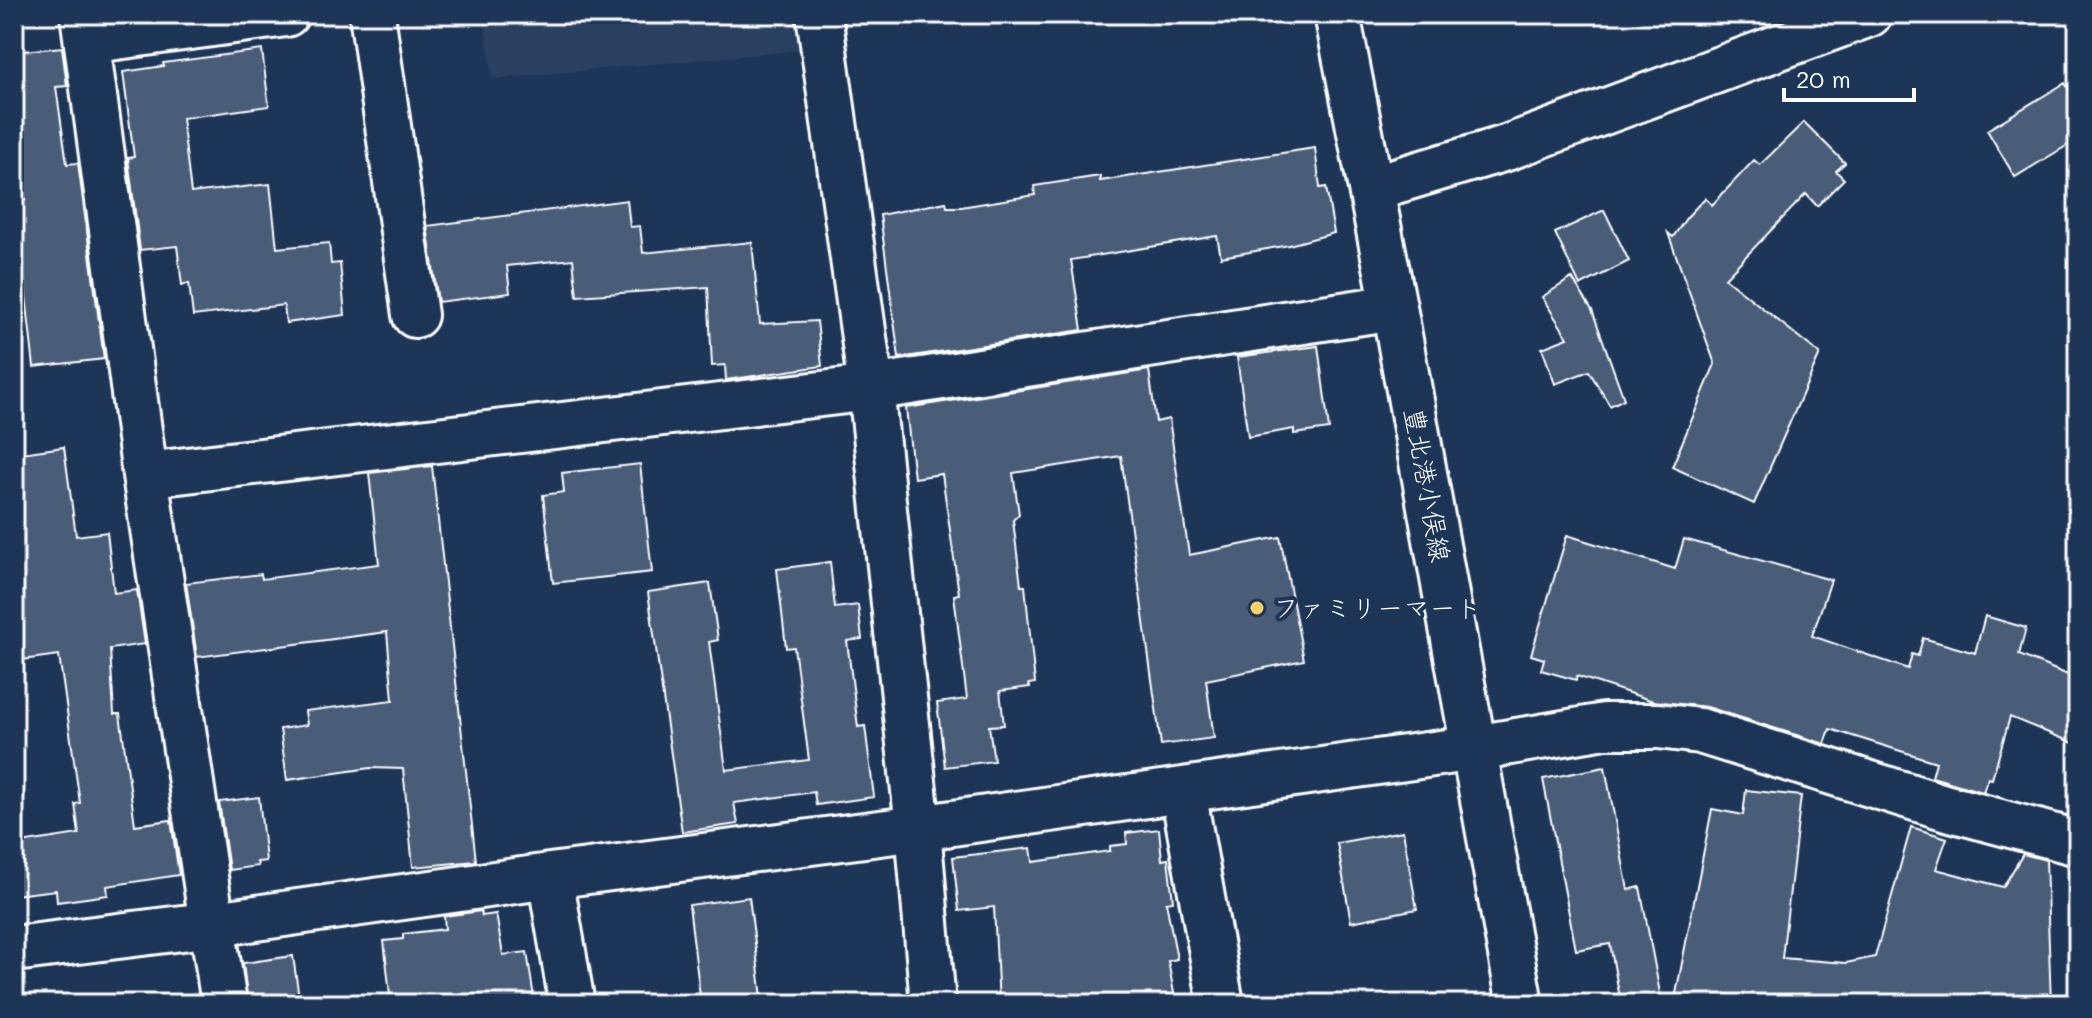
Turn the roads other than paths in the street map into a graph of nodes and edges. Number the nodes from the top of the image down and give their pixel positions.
1 (286, 14) edge
2 (372, 14) edge
3 (819, 14) edge
4 (1337, 14) edge
5 (1869, 14) edge
6 (85, 28) edge
7 (1372, 188) junction
8 (1394, 307) junction
9 (415, 315) dead end
10 (871, 388) junction
11 (145, 475) junction
12 (1475, 748) junction
13 (1183, 791) junction
14 (918, 828) junction
15 (2078, 843) edge
16 (550, 876) junction
17 (214, 924) junction
18 (14, 949) edge
19 (224, 1004) edge
20 (572, 1004) edge
21 (933, 1004) edge
22 (1221, 1004) edge
23 (1520, 1004) edge

1 - 6 street
2 - 9 street
3 - 10 street
4 - 7 street, 豊北港小俣線
5 - 7 street
6 - 11 street
7 - 8 street, 豊北港小俣線
8 - 10 street
8 - 12 street, 豊北港小俣線
10 - 11 street
10 - 14 street
11 - 17 street
12 - 13 street
12 - 15 street
12 - 23 street, 豊北港小俣線
13 - 14 street
13 - 22 street
14 - 16 street
14 - 21 street
16 - 17 street
16 - 20 street
17 - 18 street
17 - 19 street

